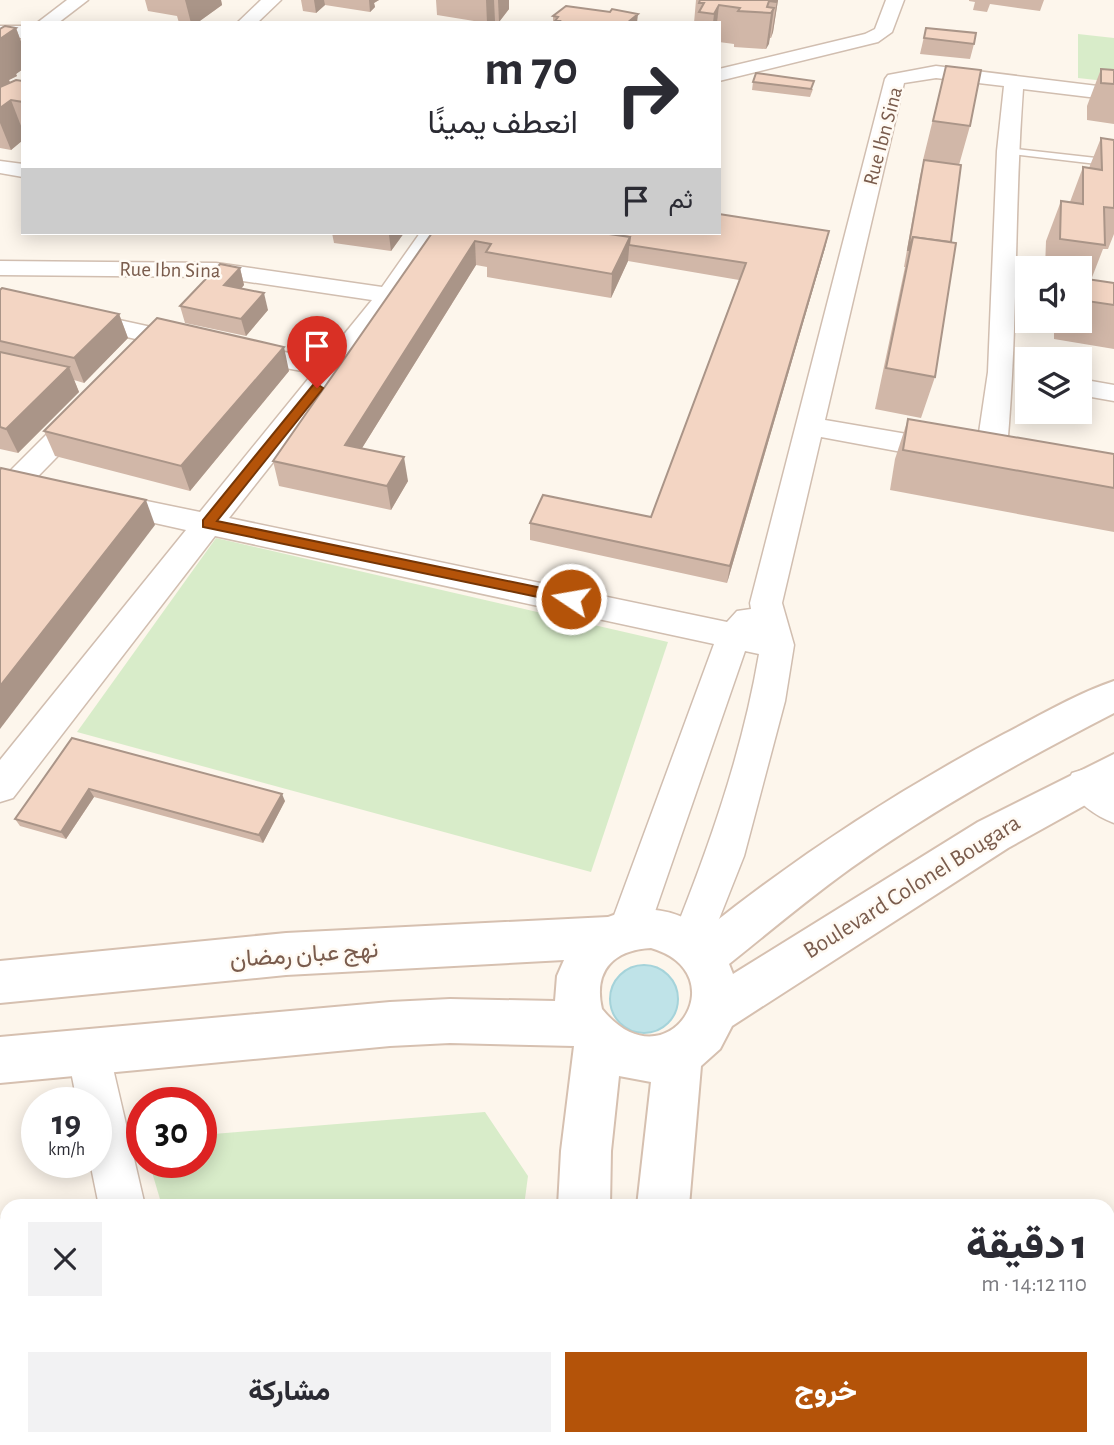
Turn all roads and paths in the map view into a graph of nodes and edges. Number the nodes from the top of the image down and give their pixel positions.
1 (79, 0) edge
2 (272, 0) edge
3 (895, 0) edge
4 (49, 21) edge
5 (248, 21) edge
6 (0, 32) edge
7 (21, 32) edge
8 (721, 75) edge
9 (1014, 82) junction
10 (1114, 94) edge
11 (1008, 151) junction
12 (1114, 163) edge
13 (0, 167) edge
14 (21, 171) edge
15 (430, 235) edge
16 (831, 239) edge
17 (856, 243) junction
18 (0, 268) edge
19 (216, 270) junction
20 (388, 295) junction
21 (2, 303) edge
22 (164, 328) junction
23 (333, 369) junction
24 (1001, 372) junction
25 (1015, 375) edge
26 (1092, 389) edge
27 (1114, 393) edge
28 (102, 394) edge
29 (811, 426) junction
30 (5, 487) edge
31 (208, 523) junction
32 (766, 603) junction
33 (734, 635) junction
34 (777, 645) junction
35 (1114, 695) edge
36 (0, 787) edge
37 (1104, 787) edge
38 (619, 933) junction
39 (696, 951) junction
40 (0, 982) edge
41 (714, 1011) junction
42 (593, 1033) junction
43 (88, 1051) junction
44 (678, 1054) junction
45 (0, 1060) edge
46 (120, 1199) edge
47 (584, 1199) edge
48 (664, 1199) edge

1 - 4 street
2 - 5 street
3 - 8 street
6 - 7 street
9 - 10 street, Rue Ibn Sina
9 - 11 street
9 - 17 street, Rue Ibn Sina
11 - 12 lane
11 - 24 street
13 - 14 street
15 - 20 street
16 - 17 street
17 - 29 street, Rue Ibn Sina
18 - 19 street, Rue Ibn Sina
19 - 20 street, Rue Ibn Sina
19 - 22 street
20 - 23 street
21 - 22 street
22 - 23 street
23 - 31 street
24 - 25 street
24 - 29 street
26 - 27 street
28 - 30 street
29 - 32 street, Rue Ibn Sina
30 - 31 street
31 - 33 street
31 - 36 street
32 - 33 street
32 - 34 street
33 - 34 street
33 - 38 street
34 - 39 street
35 - 39 main road
37 - 41 main road, Boulevard Colonel Bougara
38 - 39 main road
38 - 40 main road, نهج عبان رمضان
38 - 42 main road
39 - 41 main road
41 - 44 main road
42 - 43 main road
42 - 44 main road
42 - 47 main road
43 - 45 main road
43 - 46 street
44 - 48 main road

